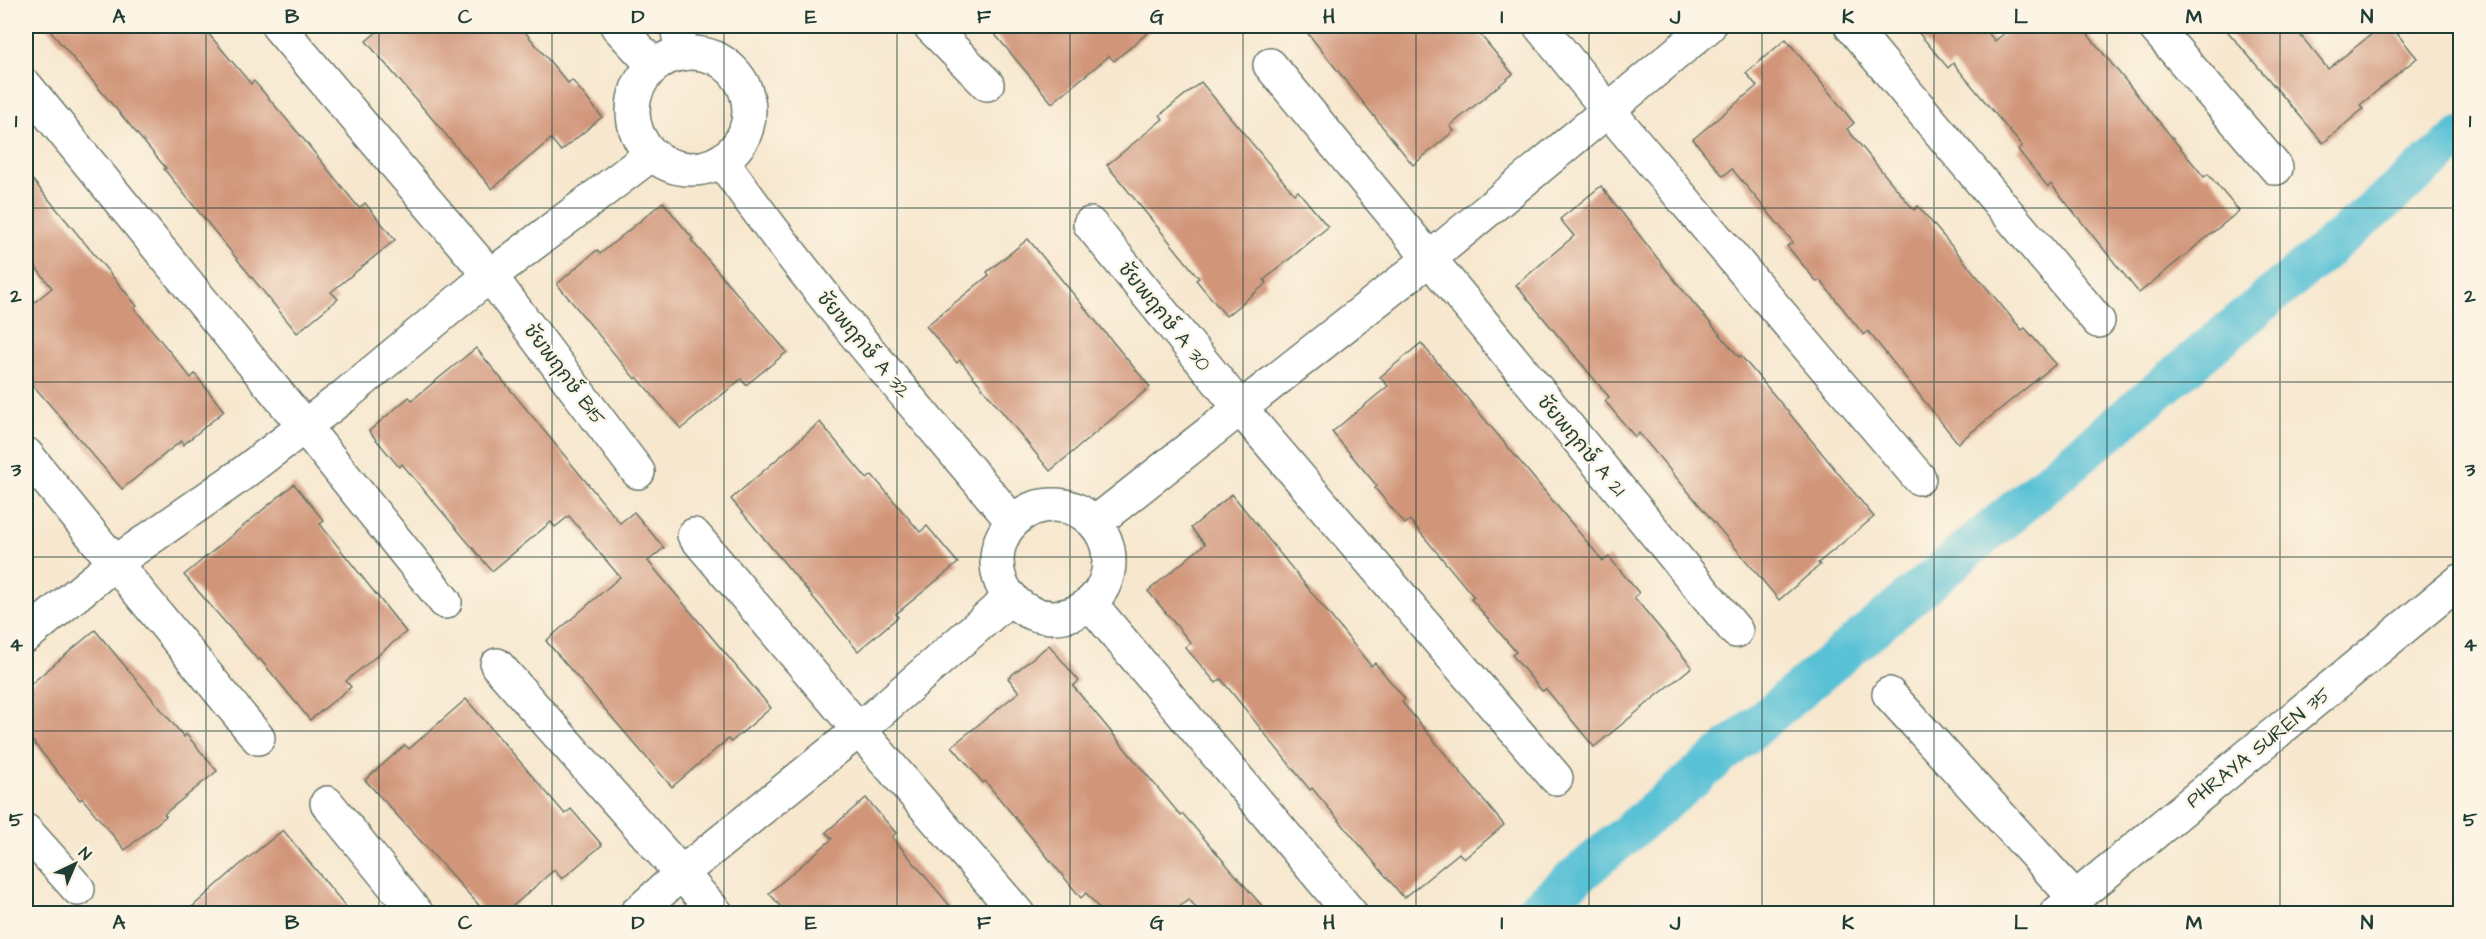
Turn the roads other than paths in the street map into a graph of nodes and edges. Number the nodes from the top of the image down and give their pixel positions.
1 (278, 26) edge
2 (617, 26) edge
3 (930, 26) edge
4 (1540, 26) edge
5 (1709, 26) edge
6 (1851, 26) edge
7 (2154, 26) edge
8 (671, 49) edge
9 (1270, 65) dead end
10 (987, 84) dead end
11 (26, 86) edge
12 (1608, 110) junction
13 (652, 154) junction
14 (722, 161) junction
15 (2276, 168) dead end
16 (1090, 224) dead end
17 (1428, 260) junction
18 (492, 276) junction
19 (2098, 321) dead end
20 (1240, 408) junction
21 (304, 426) junction
22 (26, 454) edge
23 (638, 472) dead end
24 (1920, 478) dead end
25 (1013, 522) junction
26 (1095, 524) junction
27 (694, 535) dead end
28 (116, 562) junction
29 (2460, 581) edge
30 (1011, 597) junction
31 (445, 602) dead end
32 (1090, 603) junction
33 (1736, 631) dead end
34 (26, 636) edge
35 (497, 665) dead end
36 (1889, 694) dead end
37 (859, 730) junction
38 (258, 738) dead end
39 (1556, 778) dead end
40 (327, 803) dead end
41 (26, 831) edge
42 (682, 872) junction
43 (78, 890) dead end
44 (2066, 906) edge
45 (417, 914) edge
46 (636, 914) edge
47 (717, 914) edge
48 (1018, 914) edge
49 (1351, 914) edge

1 - 18 street, ชัยพฤกษ์ B15
2 - 8 street
3 - 10 street
4 - 12 street
5 - 12 street
6 - 19 street
7 - 15 street
8 - 13 street
8 - 14 street
9 - 17 street, ชัยพฤกษ์ A 21
11 - 21 street
12 - 17 street
12 - 24 street
13 - 14 street
13 - 18 street
14 - 25 street, ชัยพฤกษ์ A 32
16 - 20 street, ชัยพฤกษ์ A 30
17 - 20 street
17 - 33 street, ชัยพฤกษ์ A 21
18 - 21 street
18 - 23 street, ชัยพฤกษ์ B15
20 - 26 street
20 - 39 street, ชัยพฤกษ์ A 30
21 - 28 street
21 - 31 street
22 - 28 street
25 - 26 street
25 - 30 street
26 - 32 street
27 - 37 street
28 - 34 street
28 - 38 street
29 - 44 street, PHRAYA SUREN 35
30 - 32 street
30 - 37 street
32 - 49 street
35 - 42 street
36 - 44 street
37 - 42 street
37 - 48 street
40 - 45 street
41 - 43 street
42 - 46 street
42 - 47 street

